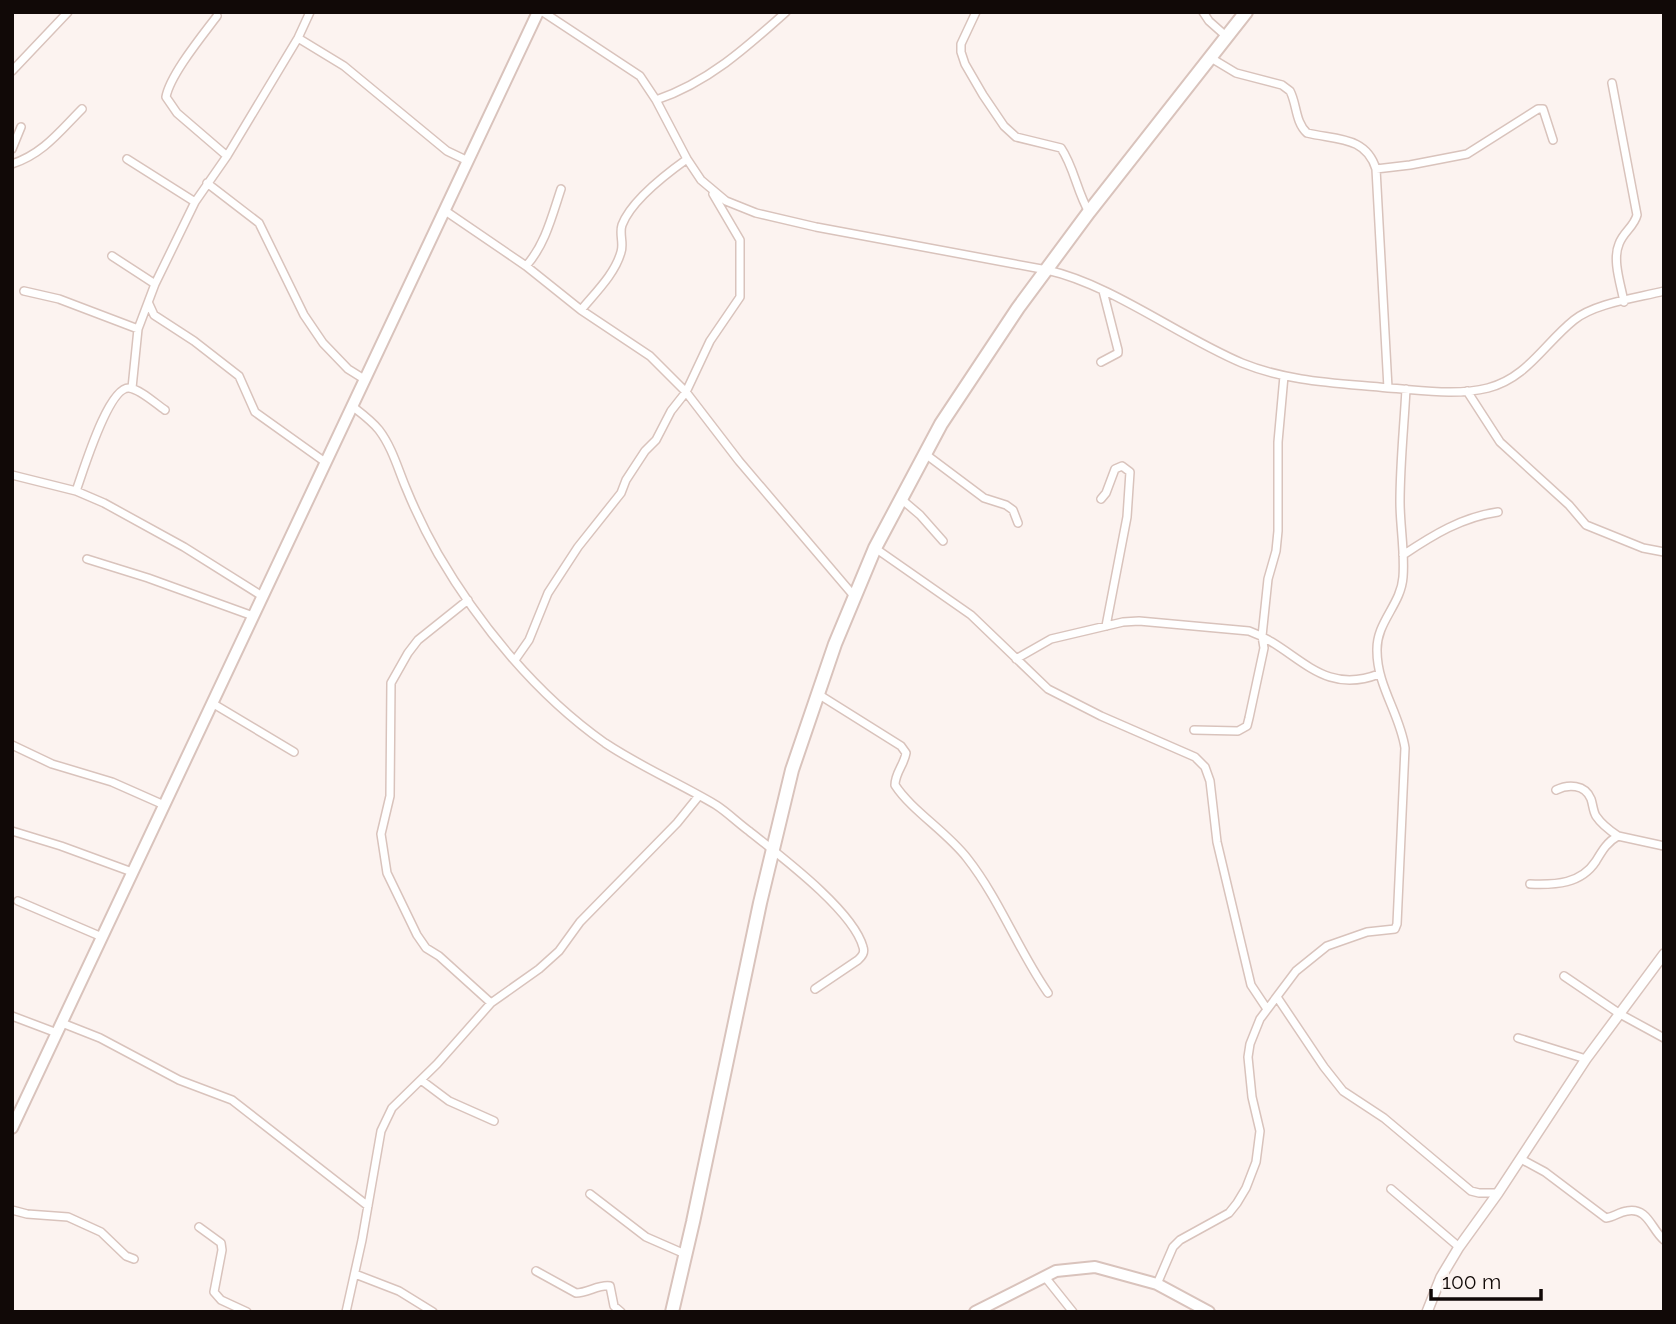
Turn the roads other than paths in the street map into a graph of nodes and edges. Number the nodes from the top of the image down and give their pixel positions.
1 (68, 12) edge
2 (310, 12) edge
3 (541, 12) edge
4 (786, 12) edge
5 (976, 12) edge
6 (1203, 12) edge
7 (1247, 12) edge
8 (217, 16) dead end
9 (298, 37) junction
10 (1227, 37) junction
11 (1211, 58) junction
12 (12, 71) edge
13 (1612, 83) dead end
14 (656, 100) junction
15 (82, 109) dead end
16 (21, 127) dead end
17 (1553, 140) dead end
18 (12, 149) edge
19 (227, 156) junction
20 (127, 159) dead end
21 (687, 159) junction
22 (468, 161) junction
23 (12, 164) edge
24 (1376, 169) junction
25 (207, 183) junction
26 (561, 189) dead end
27 (711, 191) junction
28 (195, 202) junction
29 (444, 210) junction
30 (1089, 212) junction
31 (113, 256) dead end
32 (526, 266) junction
33 (1046, 271) junction
34 (155, 284) junction
35 (24, 290) dead end
36 (1103, 291) junction
37 (1664, 291) edge
38 (1624, 302) junction
39 (149, 304) junction
40 (581, 310) junction
41 (138, 329) junction
42 (1101, 362) dead end
43 (1284, 376) junction
44 (364, 379) junction
45 (132, 388) junction
46 (1388, 388) junction
47 (1406, 389) junction
48 (1467, 391) junction
49 (687, 392) junction
50 (352, 406) junction
51 (165, 410) dead end
52 (925, 453) junction
53 (325, 462) junction
54 (12, 475) edge
55 (76, 491) junction
56 (900, 498) junction
57 (1101, 499) dead end
58 (1498, 512) dead end
59 (1018, 523) dead end
60 (943, 541) dead end
61 (875, 548) junction
62 (1664, 552) edge
63 (1403, 555) junction
64 (87, 559) dead end
65 (262, 596) junction
66 (854, 596) junction
67 (468, 600) junction
68 (253, 616) junction
69 (1106, 626) junction
70 (1262, 636) junction
71 (1016, 659) junction
72 (515, 660) junction
73 (1379, 674) junction
74 (817, 693) junction
75 (212, 703) junction
76 (1194, 730) dead end
77 (12, 745) edge
78 (294, 752) dead end
79 (1556, 790) dead end
80 (698, 797) junction
81 (164, 805) junction
82 (12, 831) edge
83 (1618, 836) junction
84 (1664, 846) edge
85 (772, 849) junction
86 (132, 872) junction
87 (1531, 884) dead end
88 (18, 901) dead end
89 (102, 937) junction
90 (1664, 954) edge
91 (1564, 976) dead end
92 (815, 989) dead end
93 (1048, 993) dead end
94 (1277, 998) junction
95 (491, 1003) junction
96 (1267, 1009) junction
97 (1620, 1014) junction
98 (12, 1016) edge
99 (59, 1028) junction
100 (1518, 1038) dead end
101 (1664, 1038) edge
102 (1586, 1059) junction
103 (421, 1080) junction
104 (494, 1121) dead end
105 (12, 1128) edge
106 (1521, 1159) junction
107 (1391, 1189) dead end
108 (1498, 1193) junction
109 (590, 1194) dead end
110 (368, 1206) junction
111 (12, 1210) edge
112 (199, 1227) dead end
113 (1664, 1240) edge
114 (1458, 1247) junction
115 (685, 1254) junction
116 (134, 1259) dead end
117 (536, 1271) dead end
118 (355, 1273) junction
119 (1045, 1277) junction
120 (1157, 1284) junction
121 (247, 1312) edge
122 (346, 1312) edge
123 (433, 1312) edge
124 (621, 1312) edge
125 (672, 1312) edge
126 (975, 1312) edge
127 (1073, 1312) edge
128 (1209, 1312) edge
129 (1427, 1312) edge

1 - 12 street
2 - 9 street
3 - 14 street
3 - 22 main road
4 - 14 street
5 - 30 street
6 - 10 street
7 - 10 main road
8 - 19 street
9 - 19 street
9 - 22 street
10 - 11 main road
11 - 24 street
11 - 30 main road
13 - 38 street
14 - 21 street
15 - 23 street
16 - 18 street
17 - 24 street
19 - 25 street
20 - 28 street
21 - 27 street
21 - 40 street
22 - 29 main road
24 - 46 street
25 - 28 street
25 - 44 street
26 - 32 street
27 - 33 street
27 - 49 street
28 - 34 street
29 - 32 street
29 - 44 main road
30 - 33 main road
31 - 34 street
32 - 40 street
33 - 36 street
33 - 52 main road
34 - 39 street
35 - 41 street
36 - 42 street
36 - 43 street
37 - 38 street
38 - 48 street
39 - 41 street
39 - 53 street
40 - 49 street
41 - 45 street
43 - 46 street
43 - 70 street
44 - 50 main road
45 - 51 street
45 - 55 street
46 - 47 street
47 - 48 street
47 - 63 street
48 - 62 street
49 - 66 street
49 - 72 street
50 - 53 main road
50 - 67 street
52 - 56 main road
52 - 59 street
53 - 65 main road
54 - 55 street
55 - 65 street
56 - 60 street
56 - 61 main road
57 - 69 street
58 - 63 street
61 - 66 main road
61 - 71 street
63 - 73 street
64 - 68 street
65 - 68 main road
66 - 74 main road
67 - 72 street
67 - 95 street
68 - 75 main road
69 - 70 street
69 - 71 street
70 - 73 street
70 - 76 street
71 - 96 street
72 - 80 street
73 - 94 street
74 - 85 main road
74 - 93 street
75 - 78 street
75 - 81 main road
77 - 81 street
79 - 83 street
80 - 85 street
80 - 95 street
81 - 86 main road
82 - 86 street
83 - 84 street
83 - 87 street
85 - 92 street
85 - 115 main road
86 - 89 main road
88 - 89 street
89 - 99 main road
90 - 97 street
91 - 97 street
94 - 96 street
94 - 108 street
95 - 103 street
96 - 120 street
97 - 101 street
97 - 102 street
98 - 99 street
99 - 105 main road
99 - 110 street
100 - 102 street
102 - 106 street
103 - 104 street
103 - 110 street
106 - 108 street
106 - 113 street
107 - 114 street
108 - 114 street
109 - 115 street
110 - 118 street
111 - 116 street
112 - 121 street
114 - 129 street
115 - 125 main road
117 - 124 street
118 - 122 street
118 - 123 street
119 - 120 main road
119 - 126 main road
119 - 127 street
120 - 128 main road

